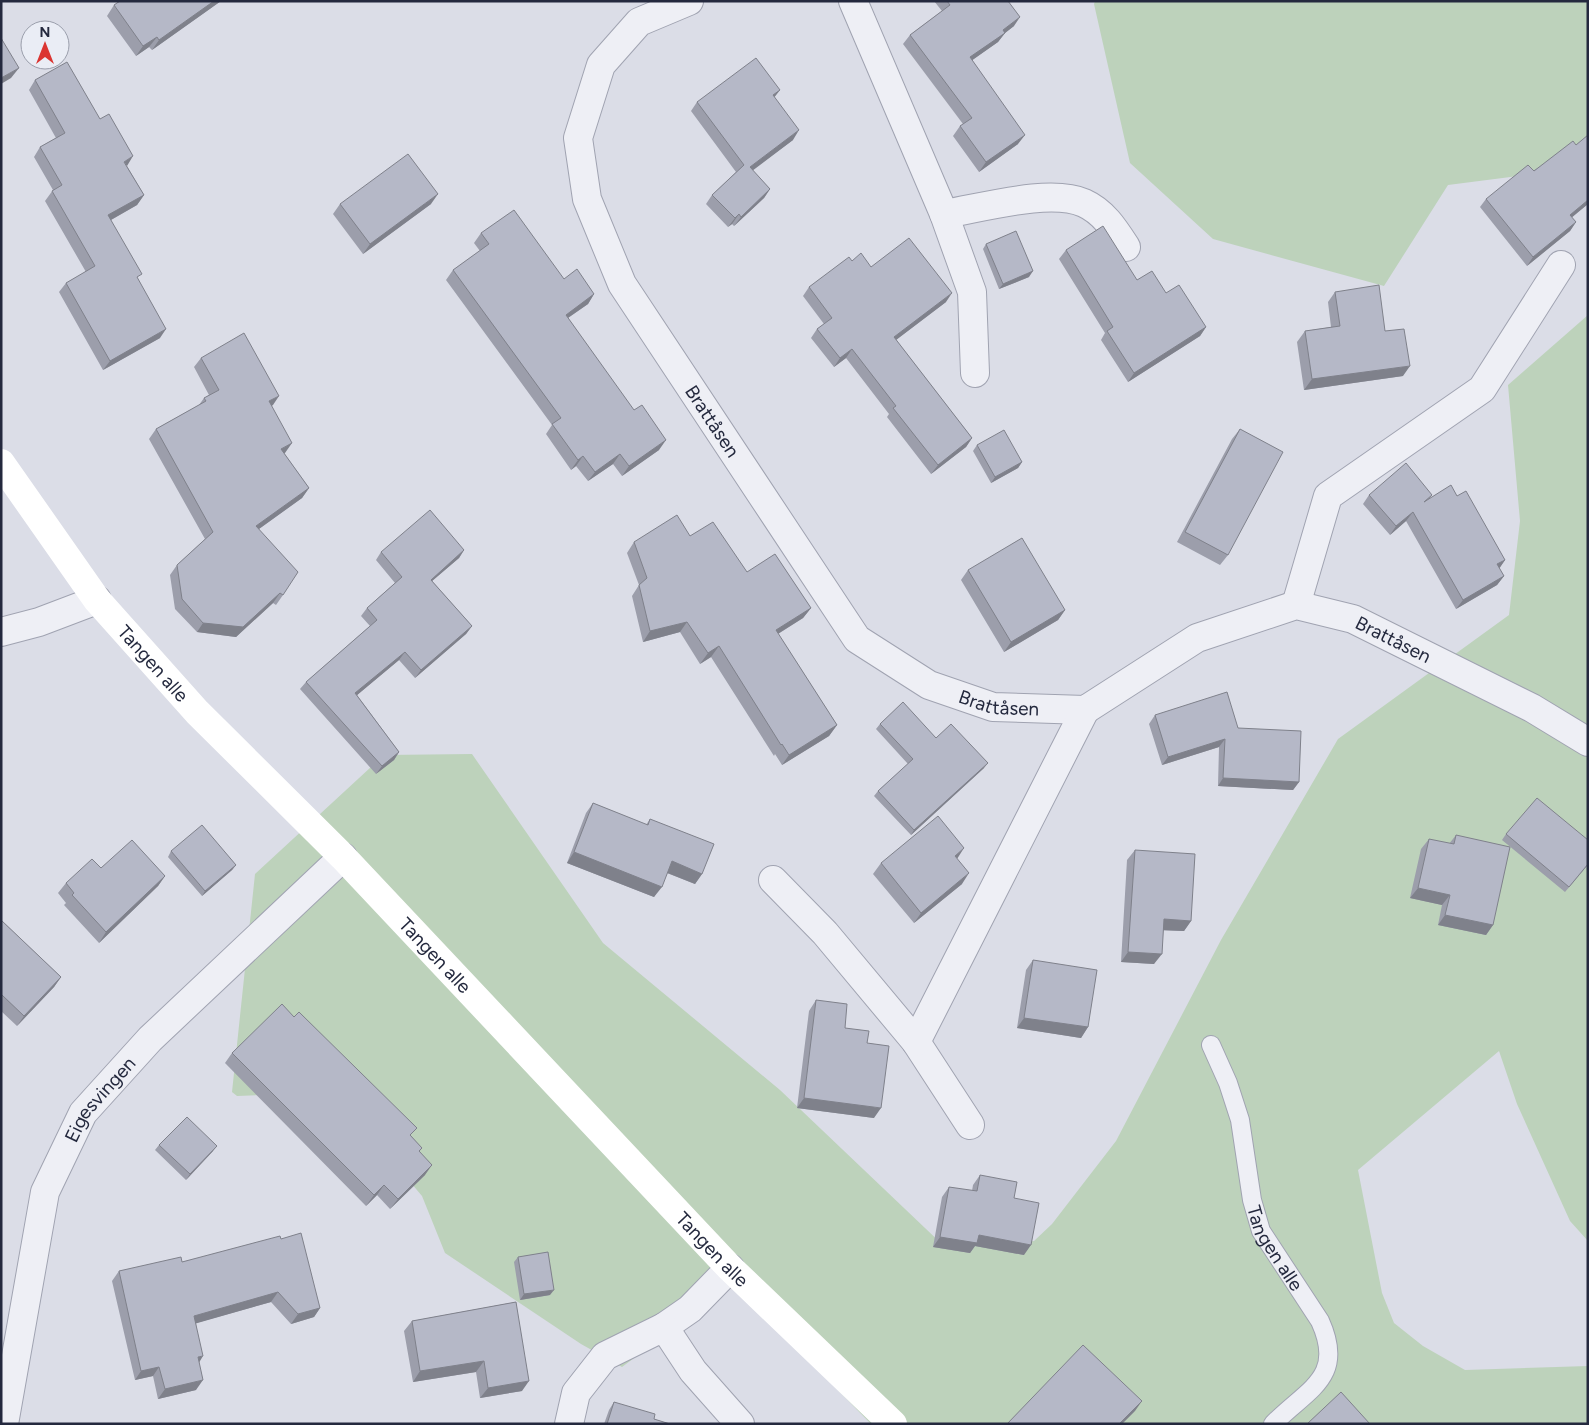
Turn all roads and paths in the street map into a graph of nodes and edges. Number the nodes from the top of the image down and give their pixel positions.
1 (690, 1) edge
2 (853, 1) edge
3 (944, 214) junction
4 (1126, 247) dead end
5 (1561, 265) dead end
6 (975, 373) dead end
7 (1, 464) edge
8 (97, 600) junction
9 (1296, 605) junction
10 (1, 632) edge
11 (1085, 710) junction
12 (1588, 742) edge
13 (343, 857) junction
14 (773, 880) dead end
15 (916, 1042) junction
16 (1211, 1045) dead end
17 (970, 1125) dead end
18 (730, 1268) junction
19 (664, 1327) junction
20 (4, 1424) edge
21 (569, 1424) edge
22 (740, 1424) edge
23 (893, 1424) edge
24 (1273, 1424) edge

1 - 11 street, Brattåsen
2 - 3 street
3 - 4 street
3 - 6 street
5 - 9 street
7 - 8 main road, Tangen alle
8 - 10 street
8 - 13 main road, Tangen alle
9 - 11 street
9 - 12 street, Brattåsen
11 - 15 street
13 - 18 main road, Tangen alle
13 - 20 street, Eigesvingen
14 - 15 street
15 - 17 street
16 - 24 lane, Tangen alle
18 - 19 street
18 - 23 main road, Tangen alle
19 - 21 street
19 - 22 street

